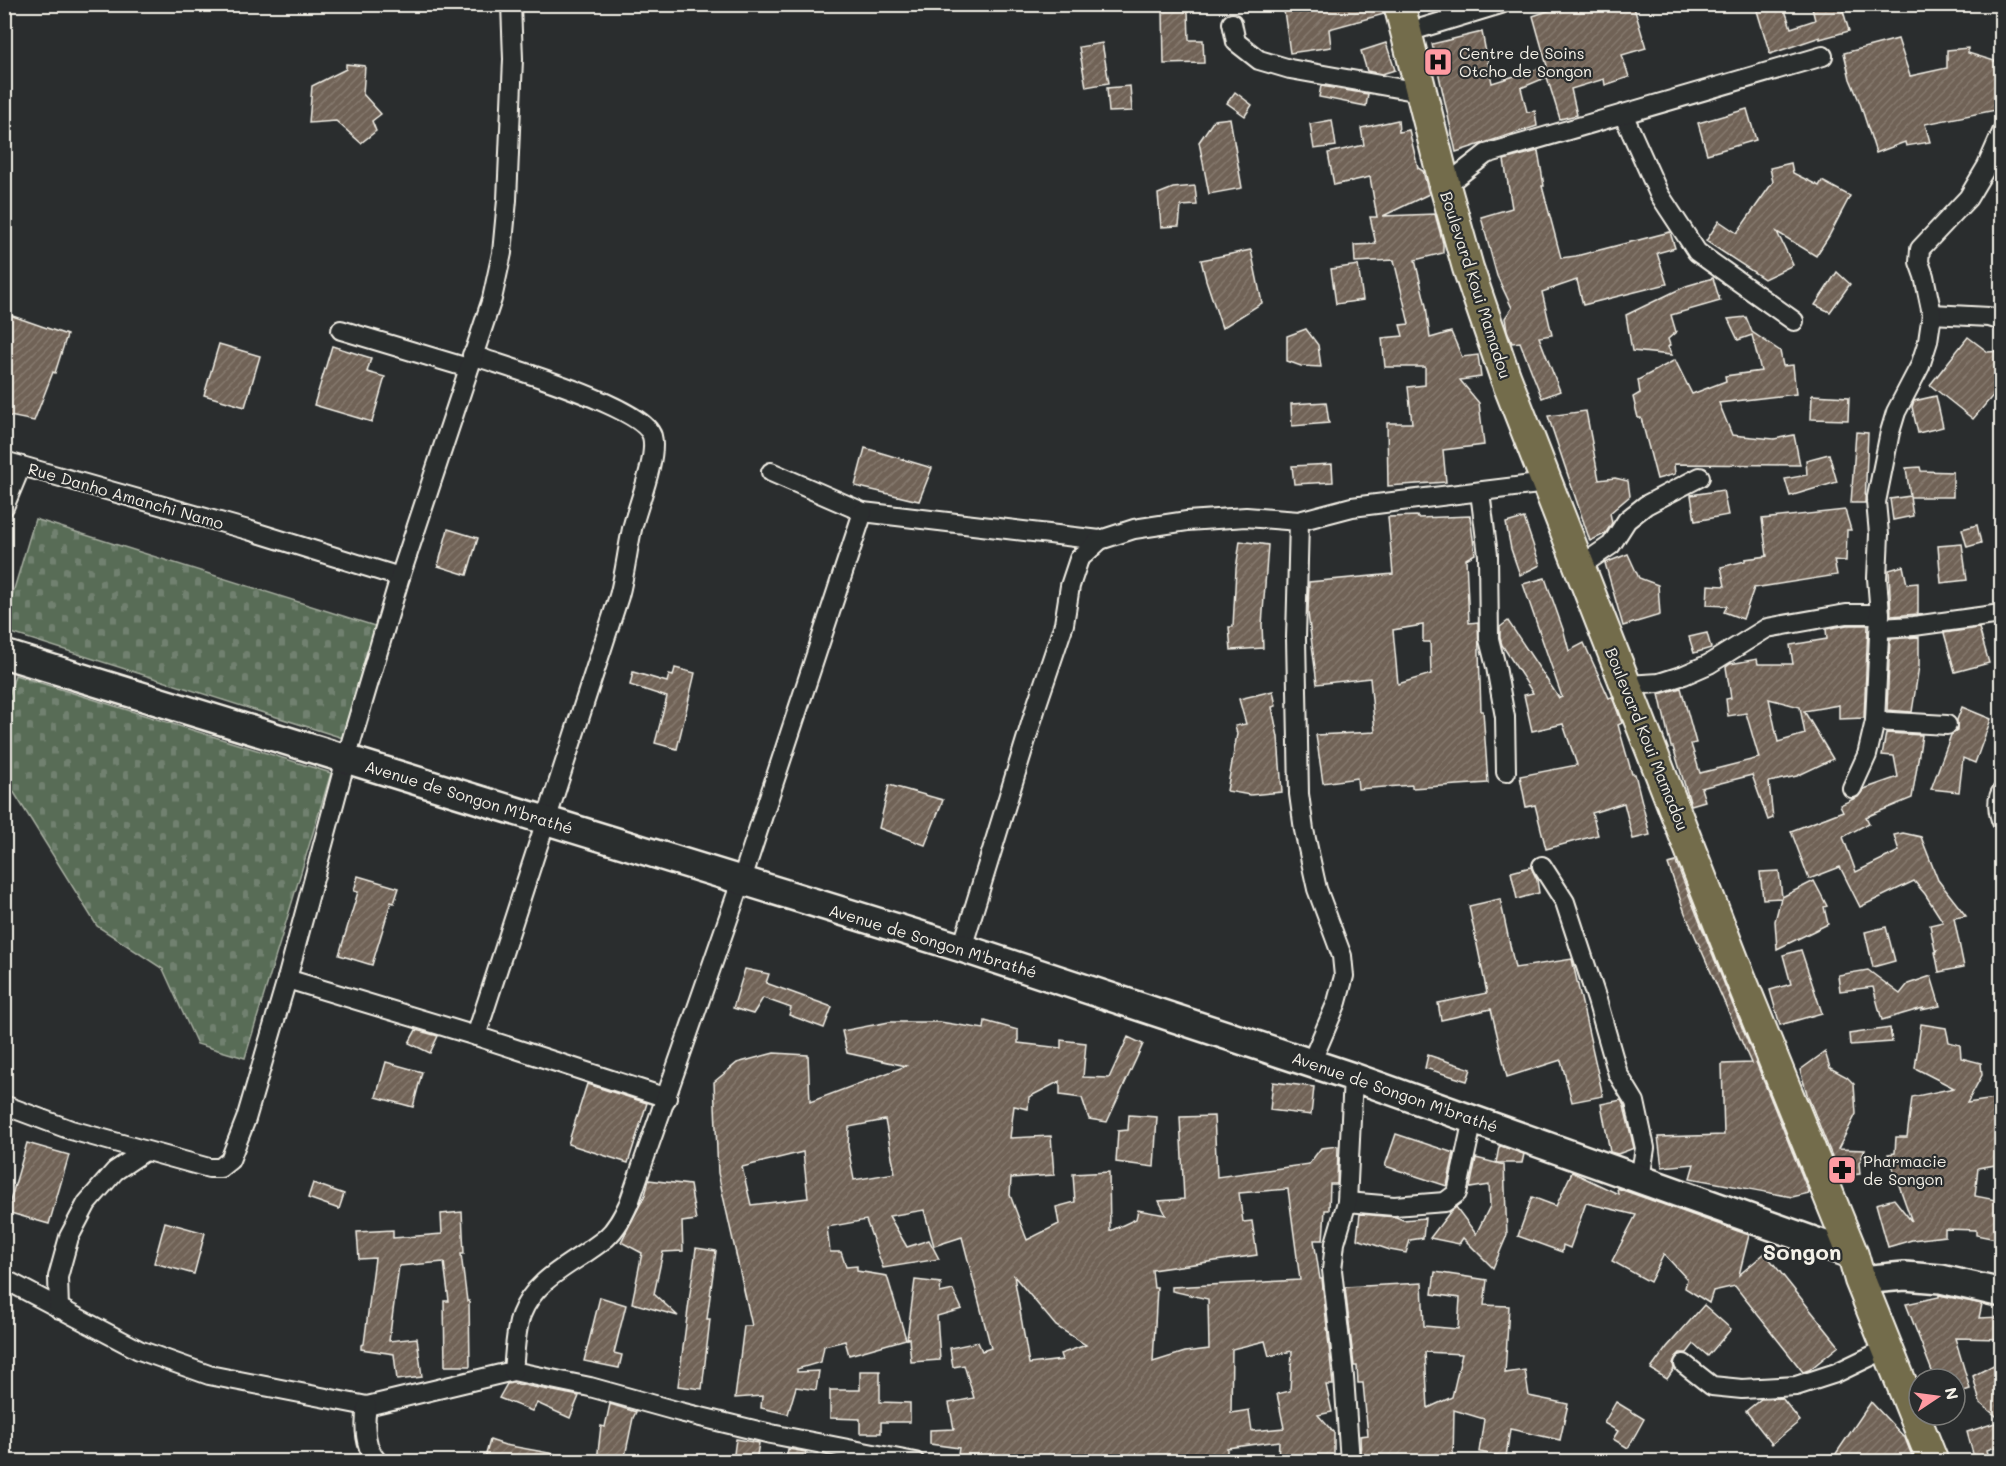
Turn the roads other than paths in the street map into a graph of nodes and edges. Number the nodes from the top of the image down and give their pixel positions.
1 (511, 4) edge
2 (1501, 4) edge
3 (1402, 19) edge
4 (1232, 23) dead end
5 (1823, 56) dead end
6 (1420, 92) junction
7 (1623, 114) junction
8 (2001, 132) edge
9 (1444, 186) junction
10 (1932, 314) junction
11 (1794, 321) dead end
12 (2001, 321) edge
13 (341, 330) dead end
14 (470, 362) junction
15 (13, 464) edge
16 (771, 472) dead end
17 (1700, 477) dead end
18 (1547, 483) junction
19 (1480, 492) junction
20 (4, 507) edge
21 (863, 512) junction
22 (1299, 521) junction
23 (1100, 540) junction
24 (1579, 567) junction
25 (400, 577) junction
26 (2001, 614) edge
27 (1880, 621) junction
28 (4, 654) edge
29 (1627, 685) junction
30 (1875, 721) junction
31 (1947, 725) dead end
32 (346, 759) junction
33 (1506, 772) dead end
34 (1852, 788) dead end
35 (2001, 791) edge
36 (547, 821) junction
37 (2001, 822) edge
38 (1542, 866) dead end
39 (741, 882) junction
40 (962, 948) junction
41 (287, 978) junction
42 (476, 1036) junction
43 (1311, 1063) junction
44 (1353, 1077) junction
45 (667, 1098) junction
46 (4, 1105) edge
47 (1473, 1119) junction
48 (145, 1151) junction
49 (1640, 1179) junction
50 (1347, 1202) junction
51 (1856, 1268) junction
52 (4, 1279) edge
53 (2001, 1293) edge
54 (59, 1310) junction
55 (1888, 1348) junction
56 (1684, 1364) dead end
57 (513, 1371) junction
58 (367, 1406) junction
59 (378, 1461) edge
60 (915, 1461) edge
61 (1350, 1461) edge
62 (1933, 1461) edge

1 - 14 street
2 - 3 street
3 - 6 main road, Boulevard Koui Mamadou
4 - 6 street
5 - 7 street
6 - 9 main road, Boulevard Koui Mamadou
7 - 9 street
7 - 11 street
8 - 10 street
9 - 18 main road, Boulevard Koui Mamadou
10 - 12 street
10 - 27 street
13 - 14 street
14 - 25 street
14 - 36 street
15 - 20 street
15 - 25 street, Rue Danho Amanchi Namo
16 - 21 street
17 - 24 street
18 - 19 street
18 - 24 main road, Boulevard Koui Mamadou
19 - 22 street
19 - 33 street
21 - 23 street
21 - 39 street
22 - 23 street
22 - 43 street
23 - 40 street
24 - 29 main road, Boulevard Koui Mamadou
25 - 32 street
26 - 27 street
27 - 29 street
27 - 30 street
28 - 32 street, Avenue de Songon M'brathé
29 - 51 main road, Boulevard Koui Mamadou
30 - 31 street
30 - 34 street
32 - 36 street, Avenue de Songon M'brathé
32 - 41 street
35 - 37 street
36 - 39 street, Avenue de Songon M'brathé
36 - 42 street
38 - 49 street
39 - 40 street, Avenue de Songon M'brathé
39 - 45 street
40 - 43 street, Avenue de Songon M'brathé
41 - 42 street
41 - 48 street
42 - 45 street
43 - 44 street, Avenue de Songon M'brathé
44 - 47 street, Avenue de Songon M'brathé
44 - 50 street
45 - 57 street
46 - 48 street
47 - 49 street, Avenue de Songon M'brathé
47 - 50 street
48 - 54 street
49 - 51 street, Avenue de Songon M'brathé
50 - 61 street
51 - 53 street
51 - 55 main road, Boulevard Koui Mamadou
52 - 54 street
54 - 58 street
55 - 56 street
55 - 62 main road, Boulevard Koui Mamadou
57 - 58 street
57 - 60 street
58 - 59 street

